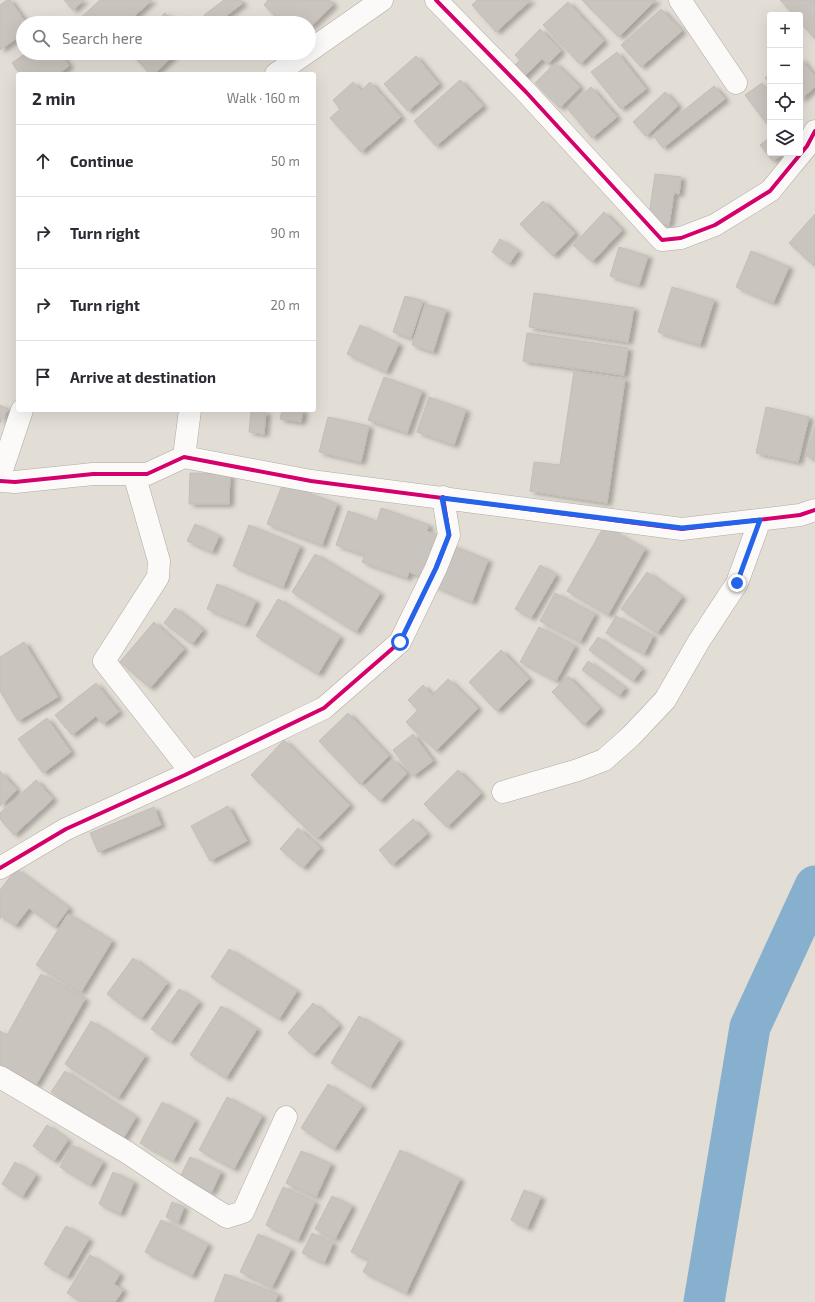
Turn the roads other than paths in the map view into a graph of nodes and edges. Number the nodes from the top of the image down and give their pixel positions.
1 (382, 0) edge
2 (436, 0) edge
3 (680, 0) edge
4 (316, 46) edge
5 (296, 60) edge
6 (279, 72) edge
7 (736, 83) dead end
8 (815, 131) edge
9 (21, 412) edge
10 (190, 412) edge
11 (184, 457) junction
12 (134, 474) junction
13 (0, 476) edge
14 (0, 481) edge
15 (442, 498) junction
16 (815, 510) edge
17 (760, 520) junction
18 (191, 772) junction
19 (503, 792) dead end
20 (0, 868) edge
21 (0, 1077) edge
22 (286, 1116) dead end

1 - 4 street
2 - 8 street
3 - 7 street
5 - 6 street
9 - 13 street
10 - 11 street
11 - 12 street
11 - 15 street
12 - 14 street
12 - 18 street
15 - 17 street
15 - 18 street
16 - 17 street
17 - 19 street
18 - 20 street
21 - 22 street

